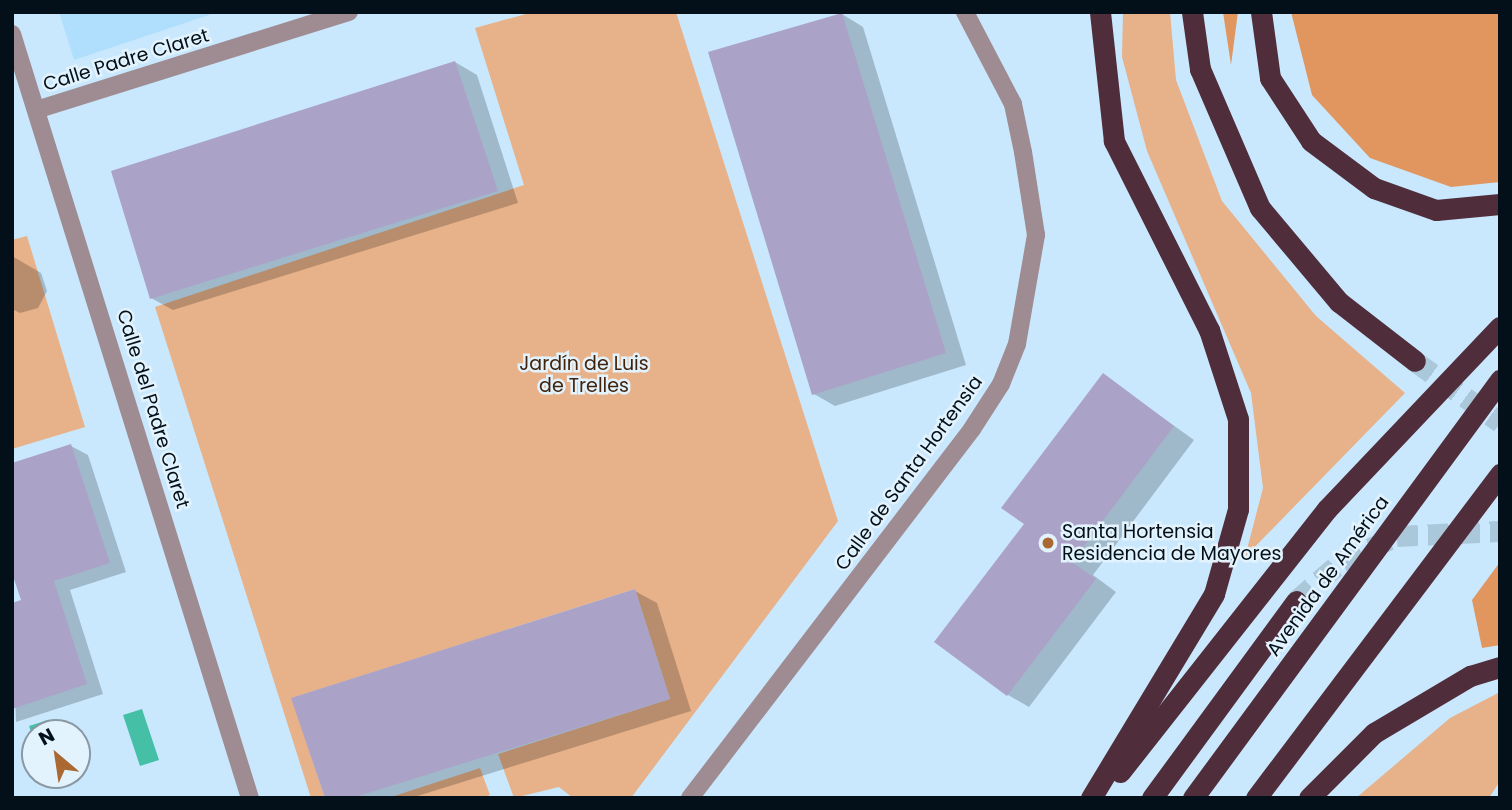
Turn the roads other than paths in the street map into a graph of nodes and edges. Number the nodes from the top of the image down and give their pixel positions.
1 (349, 12) edge
2 (965, 12) edge
3 (1100, 12) edge
4 (1192, 12) edge
5 (1261, 12) edge
6 (12, 34) edge
7 (36, 110) junction
8 (1500, 204) edge
9 (1500, 327) edge
10 (1415, 361) tunnel mouth
11 (1500, 380) edge
12 (1500, 474) edge
13 (1296, 601) tunnel mouth
14 (1500, 667) edge
15 (250, 798) edge
16 (690, 798) edge
17 (1091, 798) edge
18 (1099, 798) edge
19 (1152, 798) edge
20 (1193, 798) edge
21 (1256, 798) edge
22 (1309, 798) edge

1 - 7 street, Calle Padre Claret
2 - 16 street, Calle de Santa Hortensia
3 - 17 highway
4 - 10 highway
5 - 8 highway
6 - 7 street, Calle del Padre Claret
7 - 15 street, Calle del Padre Claret
9 - 18 highway
11 - 20 highway, Avenida de América
12 - 21 highway
13 - 19 highway
14 - 22 highway

